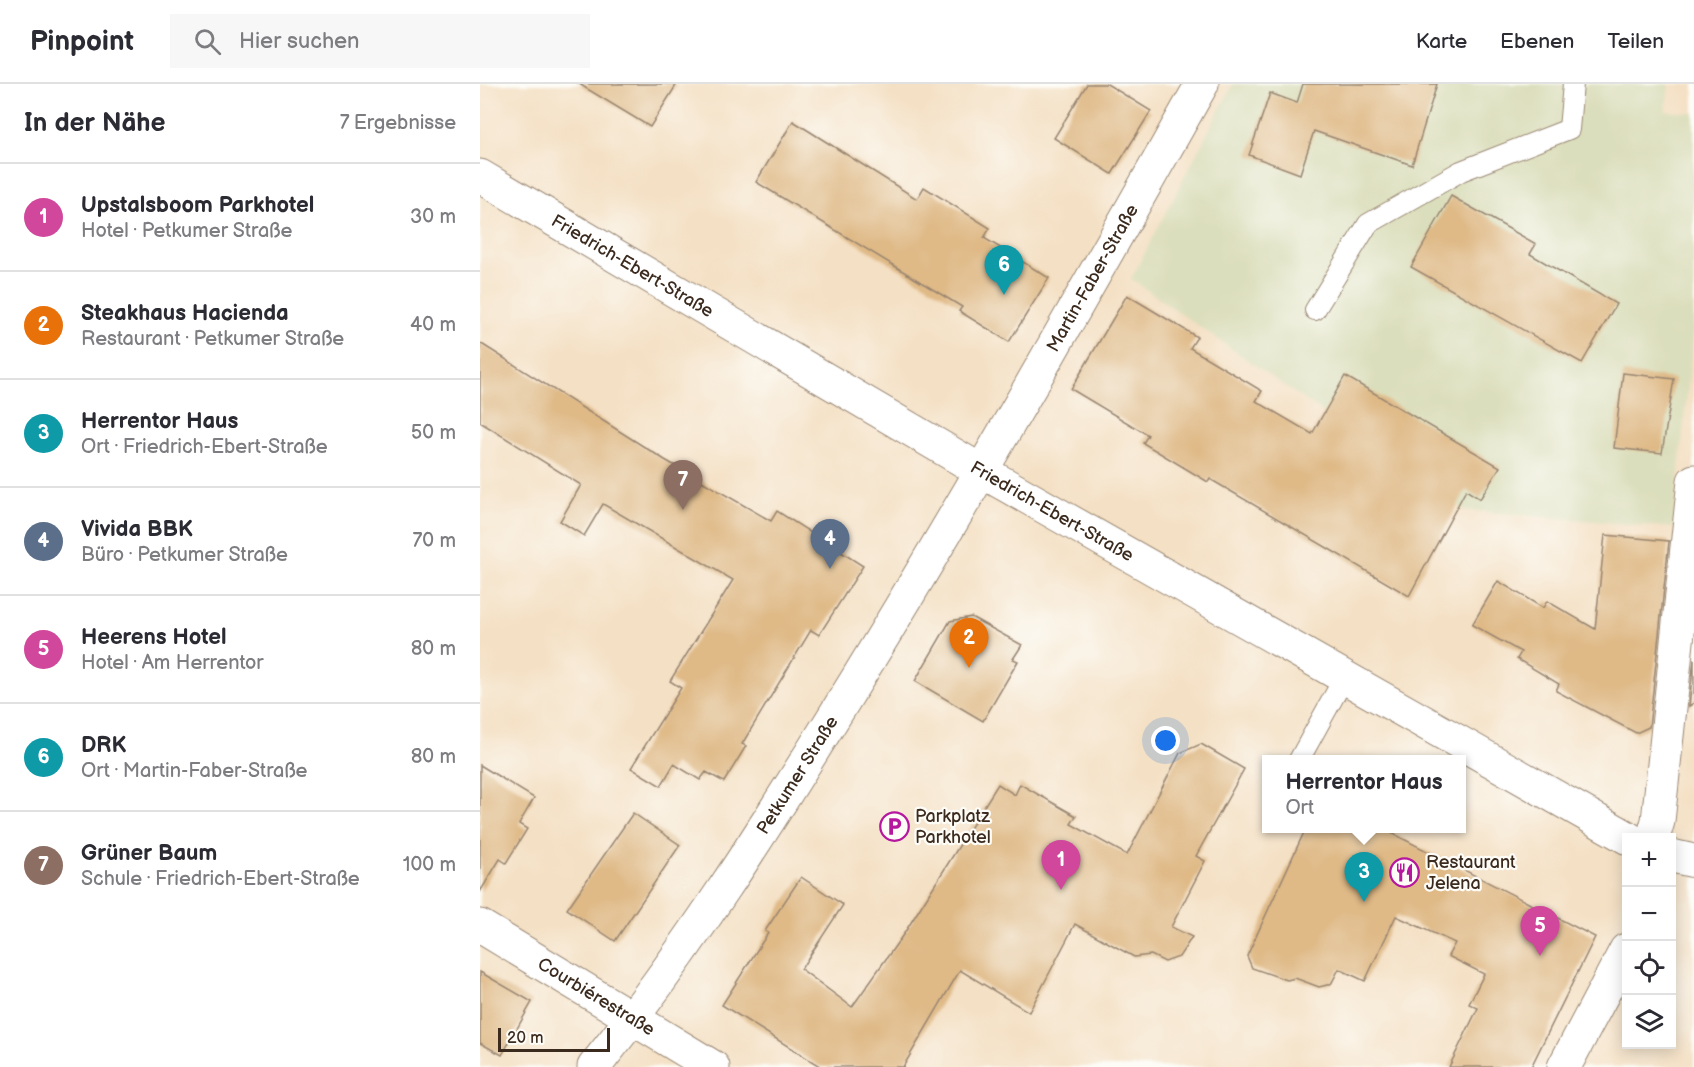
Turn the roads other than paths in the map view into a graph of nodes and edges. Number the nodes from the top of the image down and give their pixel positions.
1 (1202, 84) edge
2 (1573, 84) edge
3 (480, 176) edge
4 (1315, 310) dead end
5 (983, 472) junction
6 (1694, 481) edge
7 (1344, 678) junction
8 (1301, 755) edge
9 (1663, 833) edge
10 (1622, 834) edge
11 (480, 926) edge
12 (1622, 958) edge
13 (633, 1019) junction
14 (594, 1067) edge
15 (713, 1067) edge
16 (1564, 1067) edge

1 - 5 street, Martin-Faber-Straße
2 - 4 lane
3 - 5 street, Friedrich-Ebert-Straße
5 - 7 street, Friedrich-Ebert-Straße
5 - 13 street, Petkumer Straße
6 - 9 street
7 - 8 lane
7 - 10 street, Friedrich-Ebert-Straße
11 - 13 street, Courbiérestraße
12 - 16 street
13 - 14 street, Petkumer Straße
13 - 15 street, Courbiérestraße

